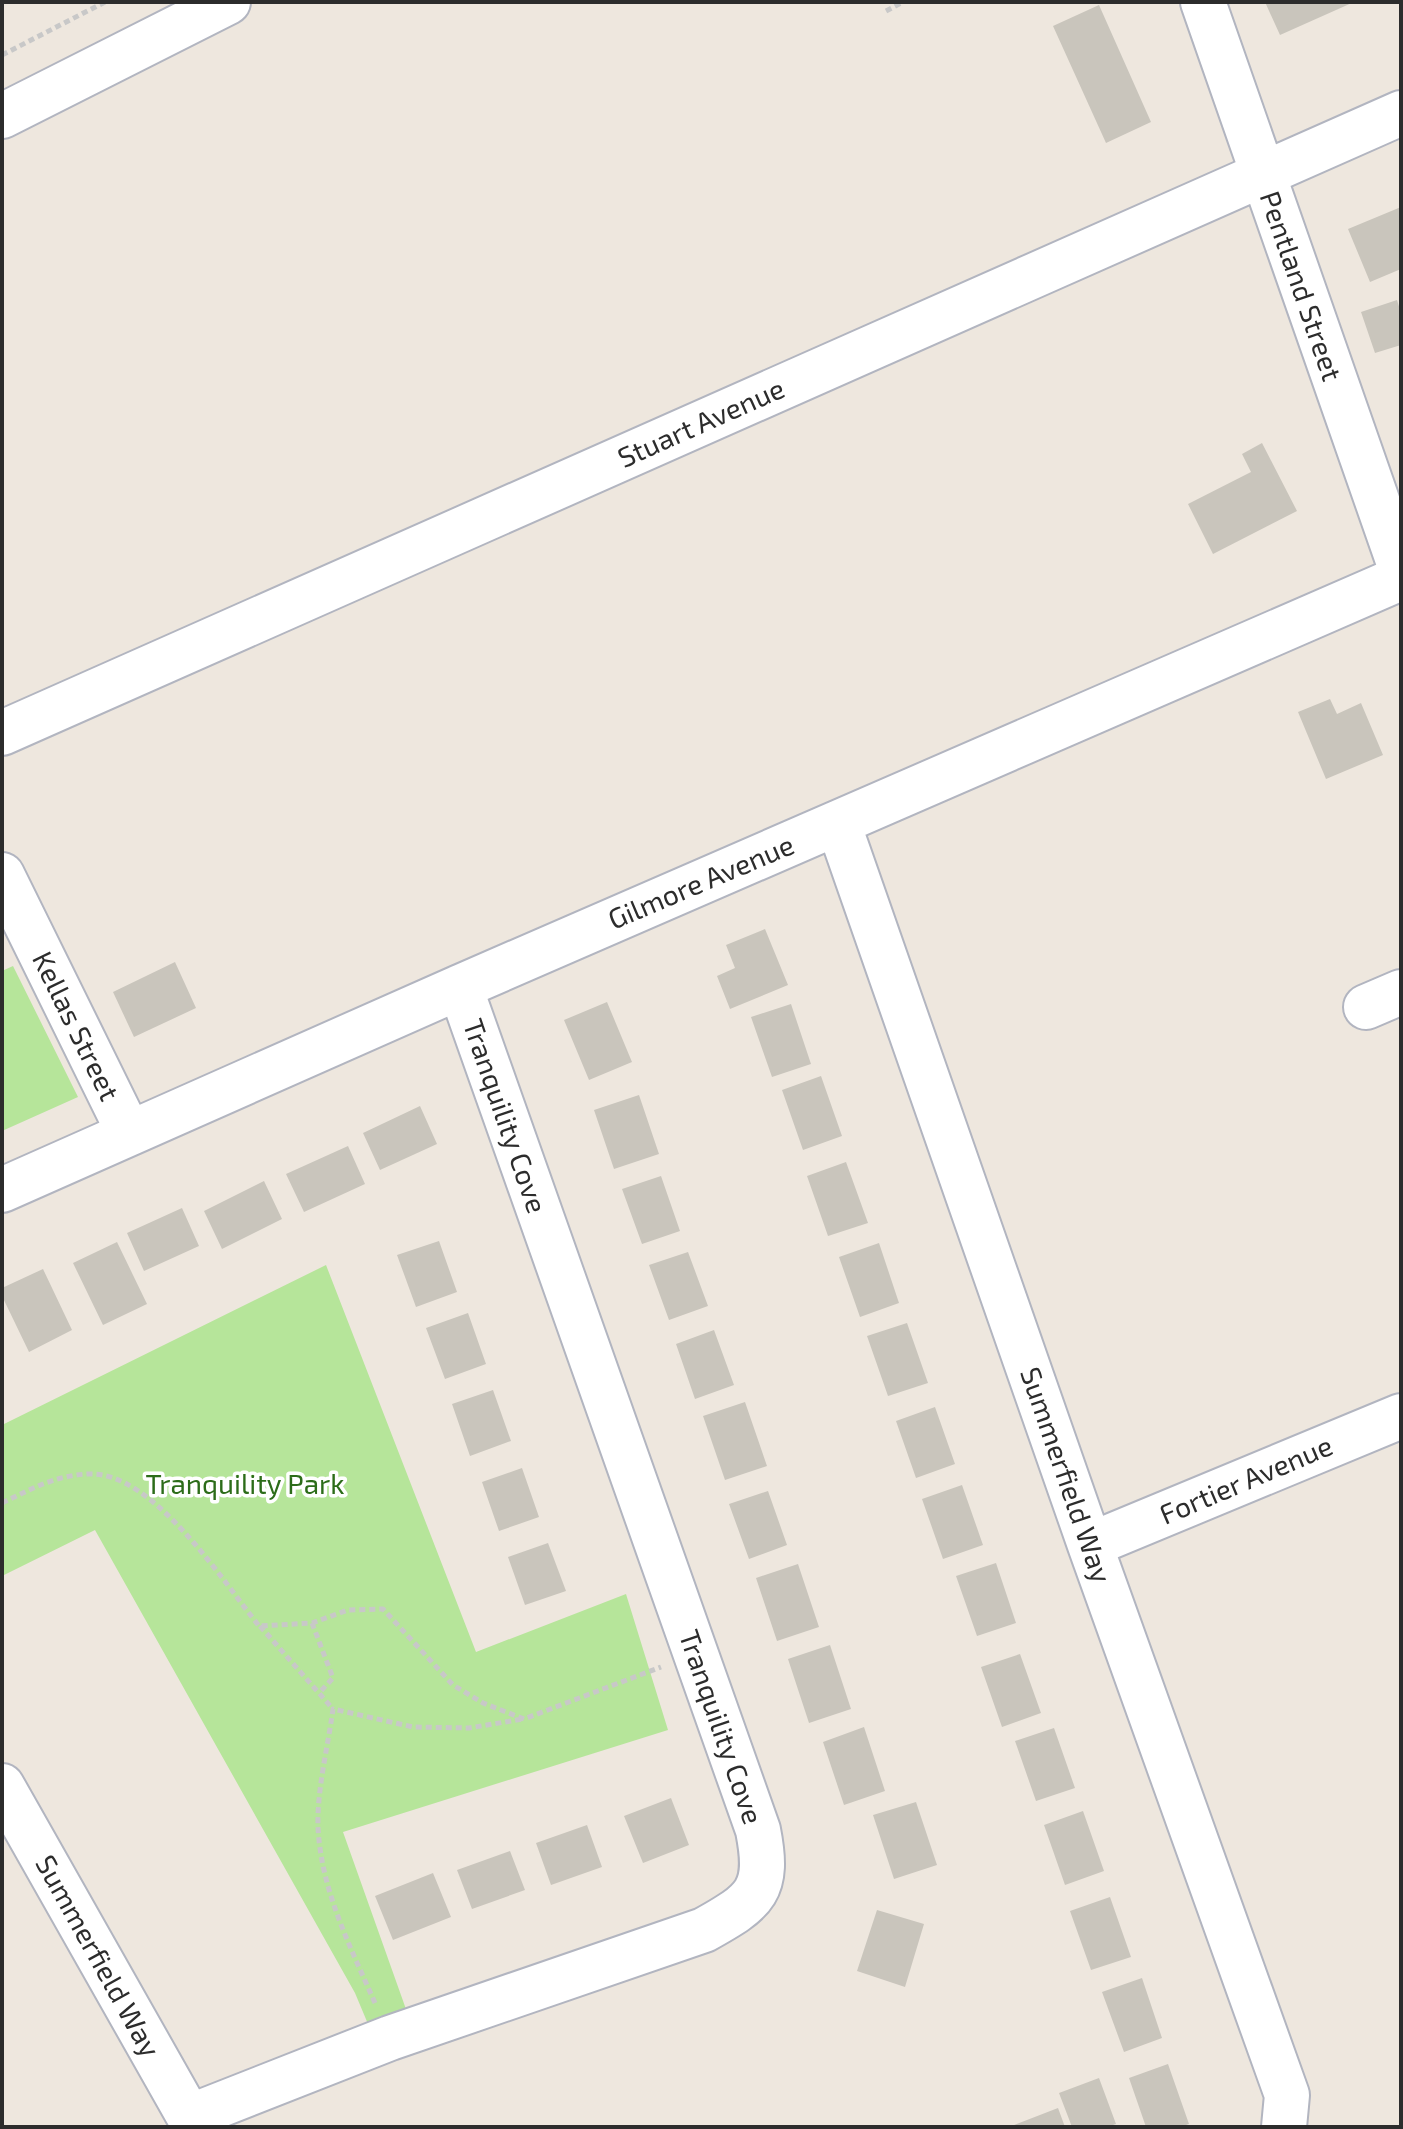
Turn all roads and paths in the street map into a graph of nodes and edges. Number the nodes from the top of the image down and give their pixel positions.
1 (105, 2) edge
2 (228, 2) edge
3 (903, 2) edge
4 (1203, 2) edge
5 (886, 11) dead end
6 (2, 55) edge
7 (1401, 113) edge
8 (2, 116) edge
9 (1262, 176) junction
10 (1401, 569) edge
11 (1401, 578) edge
12 (2, 733) edge
13 (838, 823) junction
14 (2, 875) edge
15 (460, 987) junction
16 (129, 1133) junction
17 (2, 1190) edge
18 (1401, 1416) edge
19 (2, 1503) edge
20 (1090, 1545) junction
21 (312, 1623) junction
22 (259, 1626) junction
23 (695, 1654) junction
24 (319, 1693) junction
25 (333, 1709) junction
26 (524, 1719) junction
27 (2, 1786) edge
28 (390, 2038) junction
29 (192, 2122) edge
30 (1284, 2127) edge

1 - 6 path
2 - 8 street
3 - 5 path
4 - 9 street, Pentland Street
7 - 9 street, Stuart Avenue
9 - 10 street, Pentland Street
9 - 12 street, Stuart Avenue
11 - 13 street, Gilmore Avenue
13 - 15 street, Gilmore Avenue
13 - 20 street, Summerfield Way
14 - 16 street, Kellas Street
15 - 16 street, Gilmore Avenue
15 - 23 street, Tranquility Cove
16 - 17 street, Gilmore Avenue
18 - 20 street, Fortier Avenue
19 - 22 path
20 - 30 street, Summerfield Way
21 - 22 path
21 - 24 path
21 - 26 path
22 - 24 path
23 - 26 path
23 - 28 street, Tranquility Cove
24 - 25 path
25 - 26 path
25 - 28 path
27 - 29 street, Summerfield Way
28 - 29 street, Tranquility Cove

